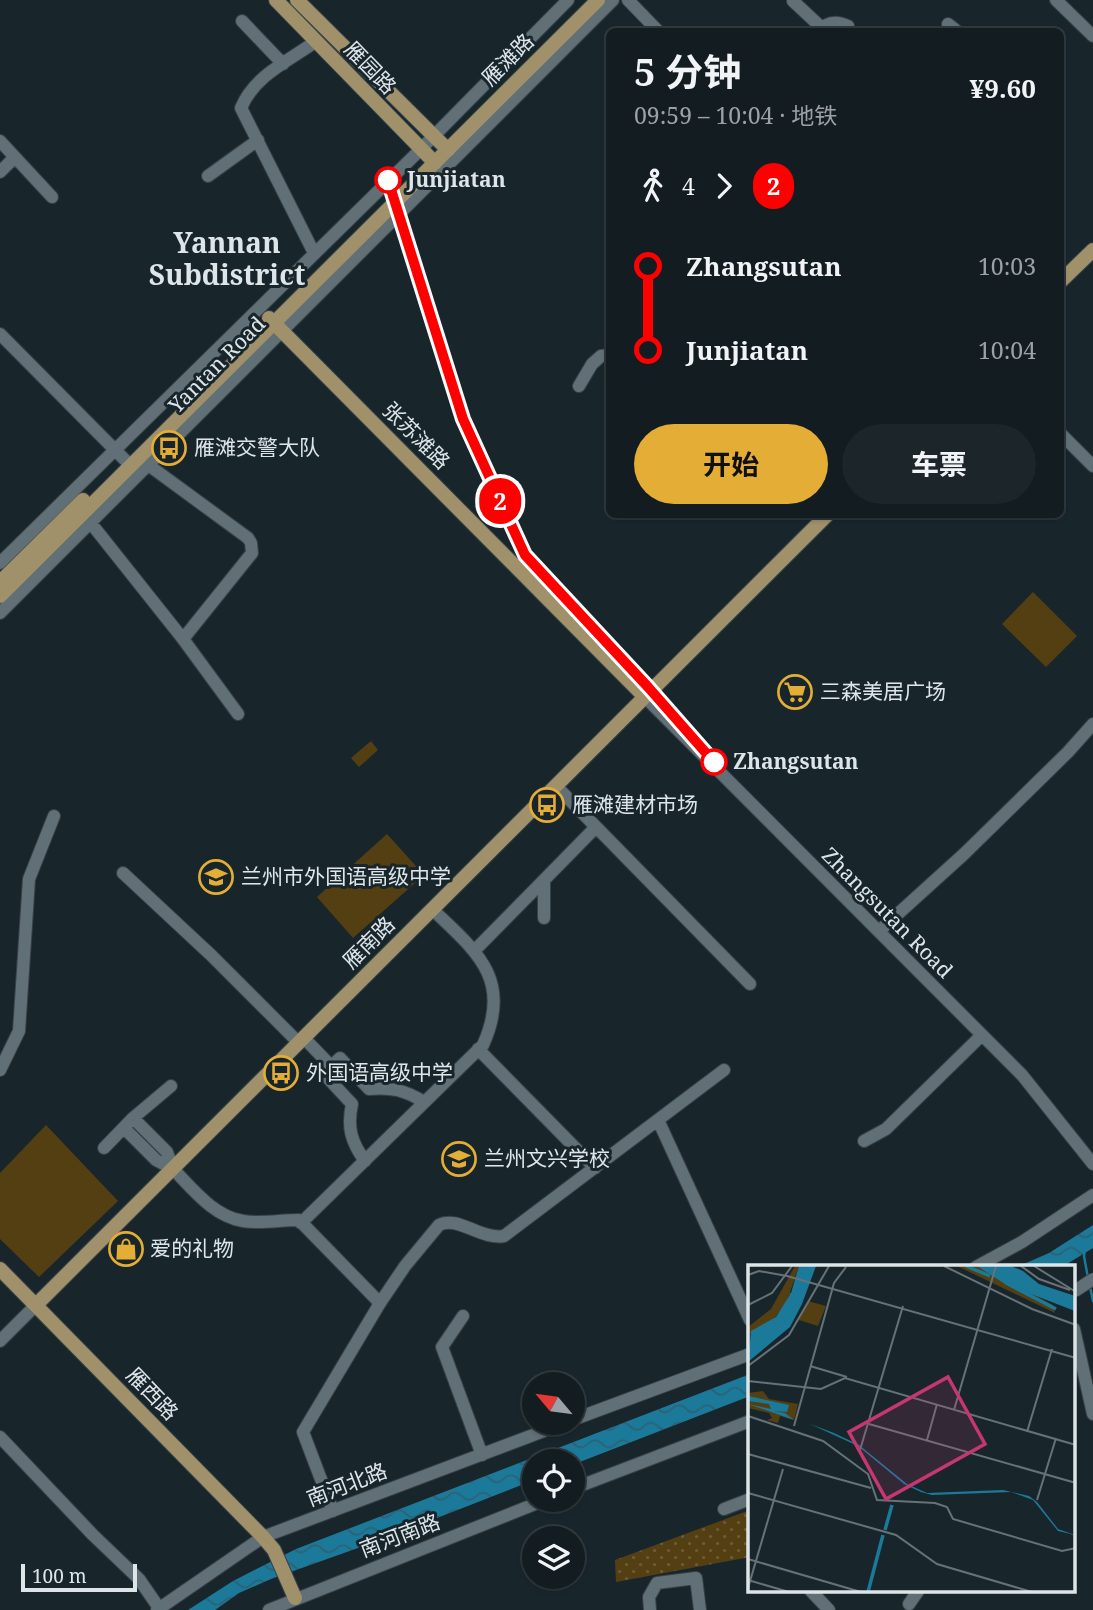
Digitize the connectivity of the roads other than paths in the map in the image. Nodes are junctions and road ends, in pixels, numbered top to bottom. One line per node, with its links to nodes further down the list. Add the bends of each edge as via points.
1 (276, 0): 16 (main road, 雁园路)
2 (297, 0): 20 (main road, 雁园路)
3 (568, 0): 20 (street, Yantan Road)
4 (585, 0): 20 (main road, Yantan Road)
5 (598, 0): 20 (main road, 雁滩路)
6 (613, 0): 22 (street, Yantan Road)
7 (628, 0): 12 (street)
8 (1056, 0): 15 (street)
9 (793, 1): 13 (street)
10 (242, 21): 17 (street)
11 (848, 26): 14 (street, via 835,22)
12 (655, 28)
13 (818, 28)
14 (824, 28)
15 (1093, 36)
16 (315, 42): 17 (street); 22 (main road, 雁园路)
17 (283, 64): 18 (street, via 272,68 241,108)
18 (258, 140): 24 (street); 27 (street)
19 (0, 141): 21 (street)
20 (442, 142): 22 (main road, Yantan Road); 22 (street, Yantan Road)
21 (15, 157): 23 (street); 25 (street)
22 (431, 161): 27 (street, Yantan Road); 29 (main road, Yantan Road)
23 (0, 172)
24 (208, 176)
25 (52, 197)
26 (1093, 250): 28 (main road)
27 (314, 253): 29 (street, Yantan Road)
28 (1064, 278)
29 (271, 320): 34 (main road, Yantan Road); 35 (street, Yantan Road); 44 (main road, 张苏滩路)
30 (0, 334): 34 (street)
31 (606, 355): 32 (street, via 592,365)
32 (579, 386)
33 (1064, 437): 36 (street)
34 (124, 458): 39 (main road, Yantan Road); 41 (main road, Yantan Road)
35 (147, 464): 38 (street, Yantan Road); 43 (street, via 248,538 253,547 231,582)
36 (1093, 466)
37 (824, 518): 44 (main road, 雁南路)
38 (90, 522): 42 (street, Yantan Road); 43 (street)
39 (4, 565): 40 (main road, Yantan Road)
40 (0, 582)
41 (0, 596)
42 (0, 613)
43 (183, 639): 45 (street)
44 (645, 697): 47 (main road, 雁南路); 54 (street, Zhangsutan Road)
45 (238, 714)
46 (1093, 724): 54 (street)
47 (556, 786): 49 (street); 52 (main road, 雁南路)
48 (54, 816): 61 (street, via 29,879 19,1031)
49 (596, 827): 51 (street); 56 (street)
50 (123, 873): 58 (street)
51 (544, 880): 53 (street); 55 (street)
52 (432, 909): 55 (street); 58 (main road, 雁南路)
53 (544, 918)
54 (879, 932): 57 (street, Zhangsutan Road)
55 (475, 950): 59 (street, via 490,975 493,998 492,1025)
56 (750, 984)
57 (982, 1035): 67 (street, via 886,1129); 70 (street, Zhangsutan Road, via 1022,1075)
58 (301, 1040): 60 (street); 71 (main road, 雁南路)
59 (478, 1049): 64 (street); 72 (street)
60 (331, 1066): 64 (street, via 340,1058 369,1089 398,1089); 69 (street, via 324,1074 352,1104 350,1134)
61 (0, 1070)
62 (724, 1070): 65 (street)
63 (171, 1086): 66 (street)
64 (424, 1102): 69 (street)
65 (658, 1121): 72 (street); 82 (street)
66 (129, 1123): 68 (street); 71 (street, via 156,1160)
67 (864, 1141)
68 (104, 1149)
69 (365, 1161): 74 (street)
70 (1093, 1164)
71 (173, 1168): 74 (street, via 213,1208 229,1217); 80 (main road, 雁南路)
72 (595, 1168): 79 (street, via 504,1237 486,1236 445,1221)
73 (1093, 1195): 75 (street)
74 (301, 1223): 79 (street)
75 (980, 1265)
76 (0, 1269): 80 (main road, 雁西路)
77 (1093, 1279): 78 (street, bridge)
78 (1076, 1290)
79 (380, 1303): 96 (street, via 303,1432)
80 (36, 1305): 84 (street, 雁南路); 97 (main road, 雁西路)
81 (463, 1316): 91 (street, via 442,1347)
82 (748, 1316)
83 (1076, 1338): 87 (street)
84 (0, 1341)
85 (748, 1355): 86 (street)
86 (585, 1415)
87 (1093, 1415)
88 (748, 1422): 92 (street)
89 (534, 1435): 91 (street, 南河北路)
90 (0, 1437): 102 (street, via 140,1580)
91 (482, 1455): 96 (street, 南河北路)
92 (585, 1484)
93 (748, 1500): 95 (street)
94 (522, 1509): 100 (street, 南河南路)
95 (724, 1509)
96 (333, 1511): 97 (street, 南河北路)
97 (263, 1537): 100 (main road, 雁西路, via 274,1550); 102 (street, 南河北路)
98 (812, 1592): 106 (street)
99 (917, 1592): 101 (street)
100 (295, 1598): 103 (street, 南河南路)
101 (909, 1604)
102 (158, 1609)
103 (269, 1610)
104 (650, 1610): 105 (street, via 649,1597 657,1583 696,1578)
105 (700, 1610)
106 (829, 1610)

